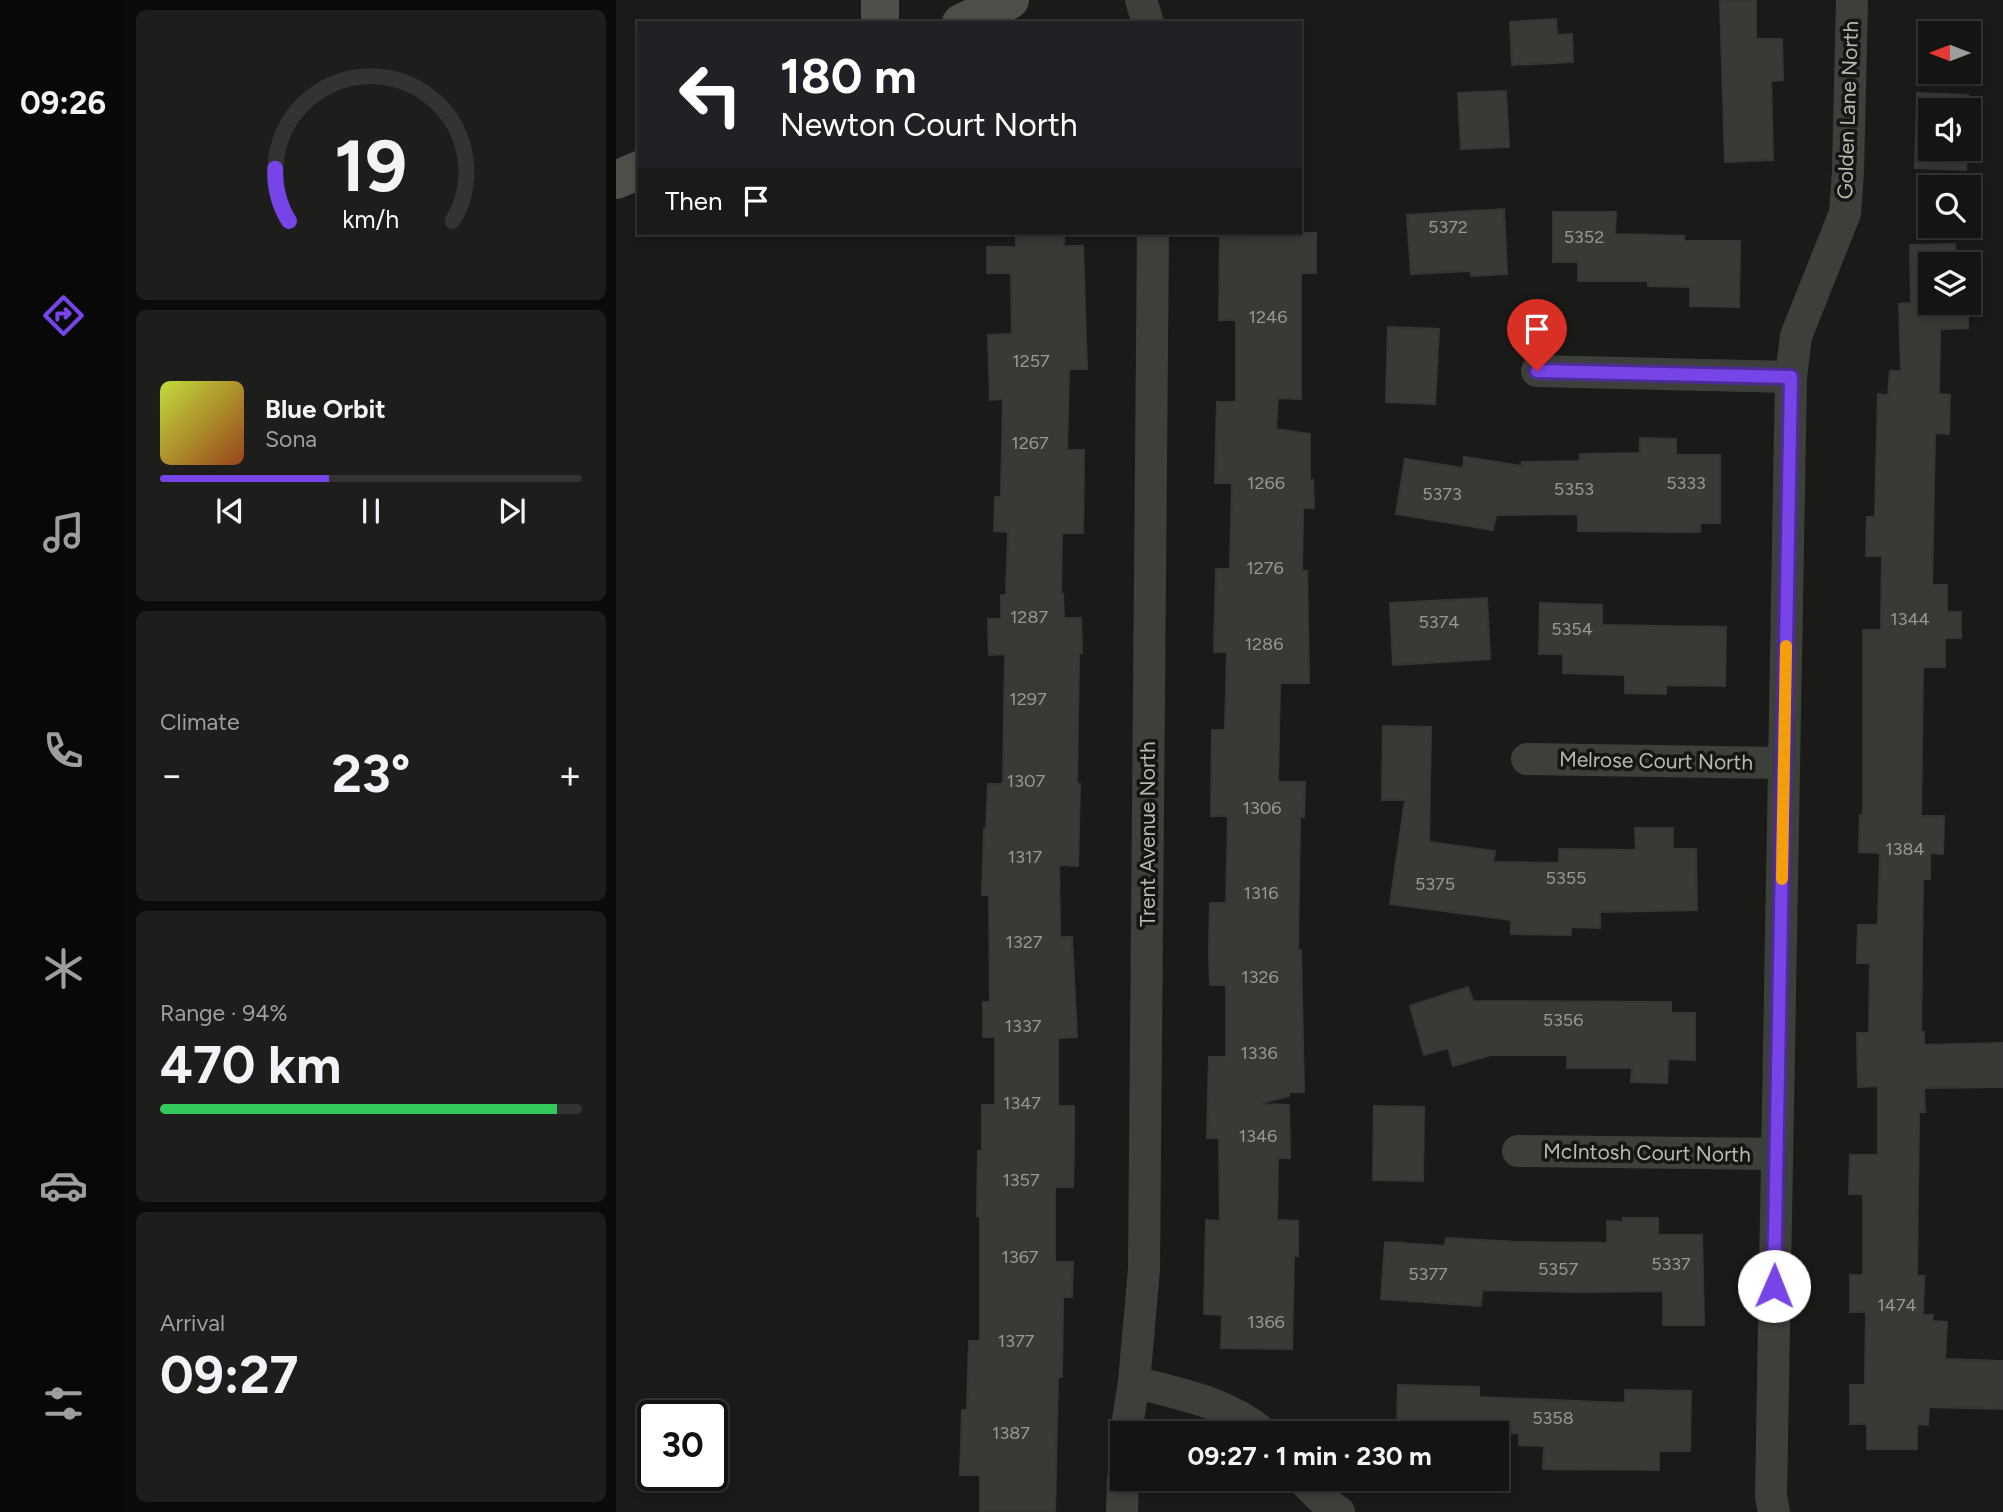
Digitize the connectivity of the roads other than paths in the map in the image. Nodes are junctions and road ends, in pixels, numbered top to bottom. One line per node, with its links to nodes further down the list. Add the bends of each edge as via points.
1 (880, 0): 5 (street)
2 (1010, 0): 6 (street)
3 (1141, 0): 7 (street)
4 (1852, 0): 12 (street, Golden Lane North, via 1845,213 1796,336)
5 (880, 21)
6 (965, 21)
7 (1147, 21)
8 (637, 171): 9 (street)
9 (616, 180)
10 (1153, 235): 17 (street, Trent Avenue North, via 1144,1269)
11 (1537, 371): 12 (street)
12 (1791, 377): 14 (street, Golden Lane North)
13 (1527, 759): 14 (street, Melrose Court North)
14 (1784, 763): 16 (street, Golden Lane North)
15 (1517, 1151): 16 (street, McIntosh Court North)
16 (1776, 1154): 24 (street, Golden Lane North)
17 (1134, 1382): 18 (street, Trent Avenue North); 19 (street, via 1223,1407)
18 (1128, 1421)
19 (1247, 1421)
20 (1123, 1491): 22 (street)
21 (1314, 1491): 23 (street)
22 (1122, 1512)
23 (1339, 1512)
24 (1774, 1512)

